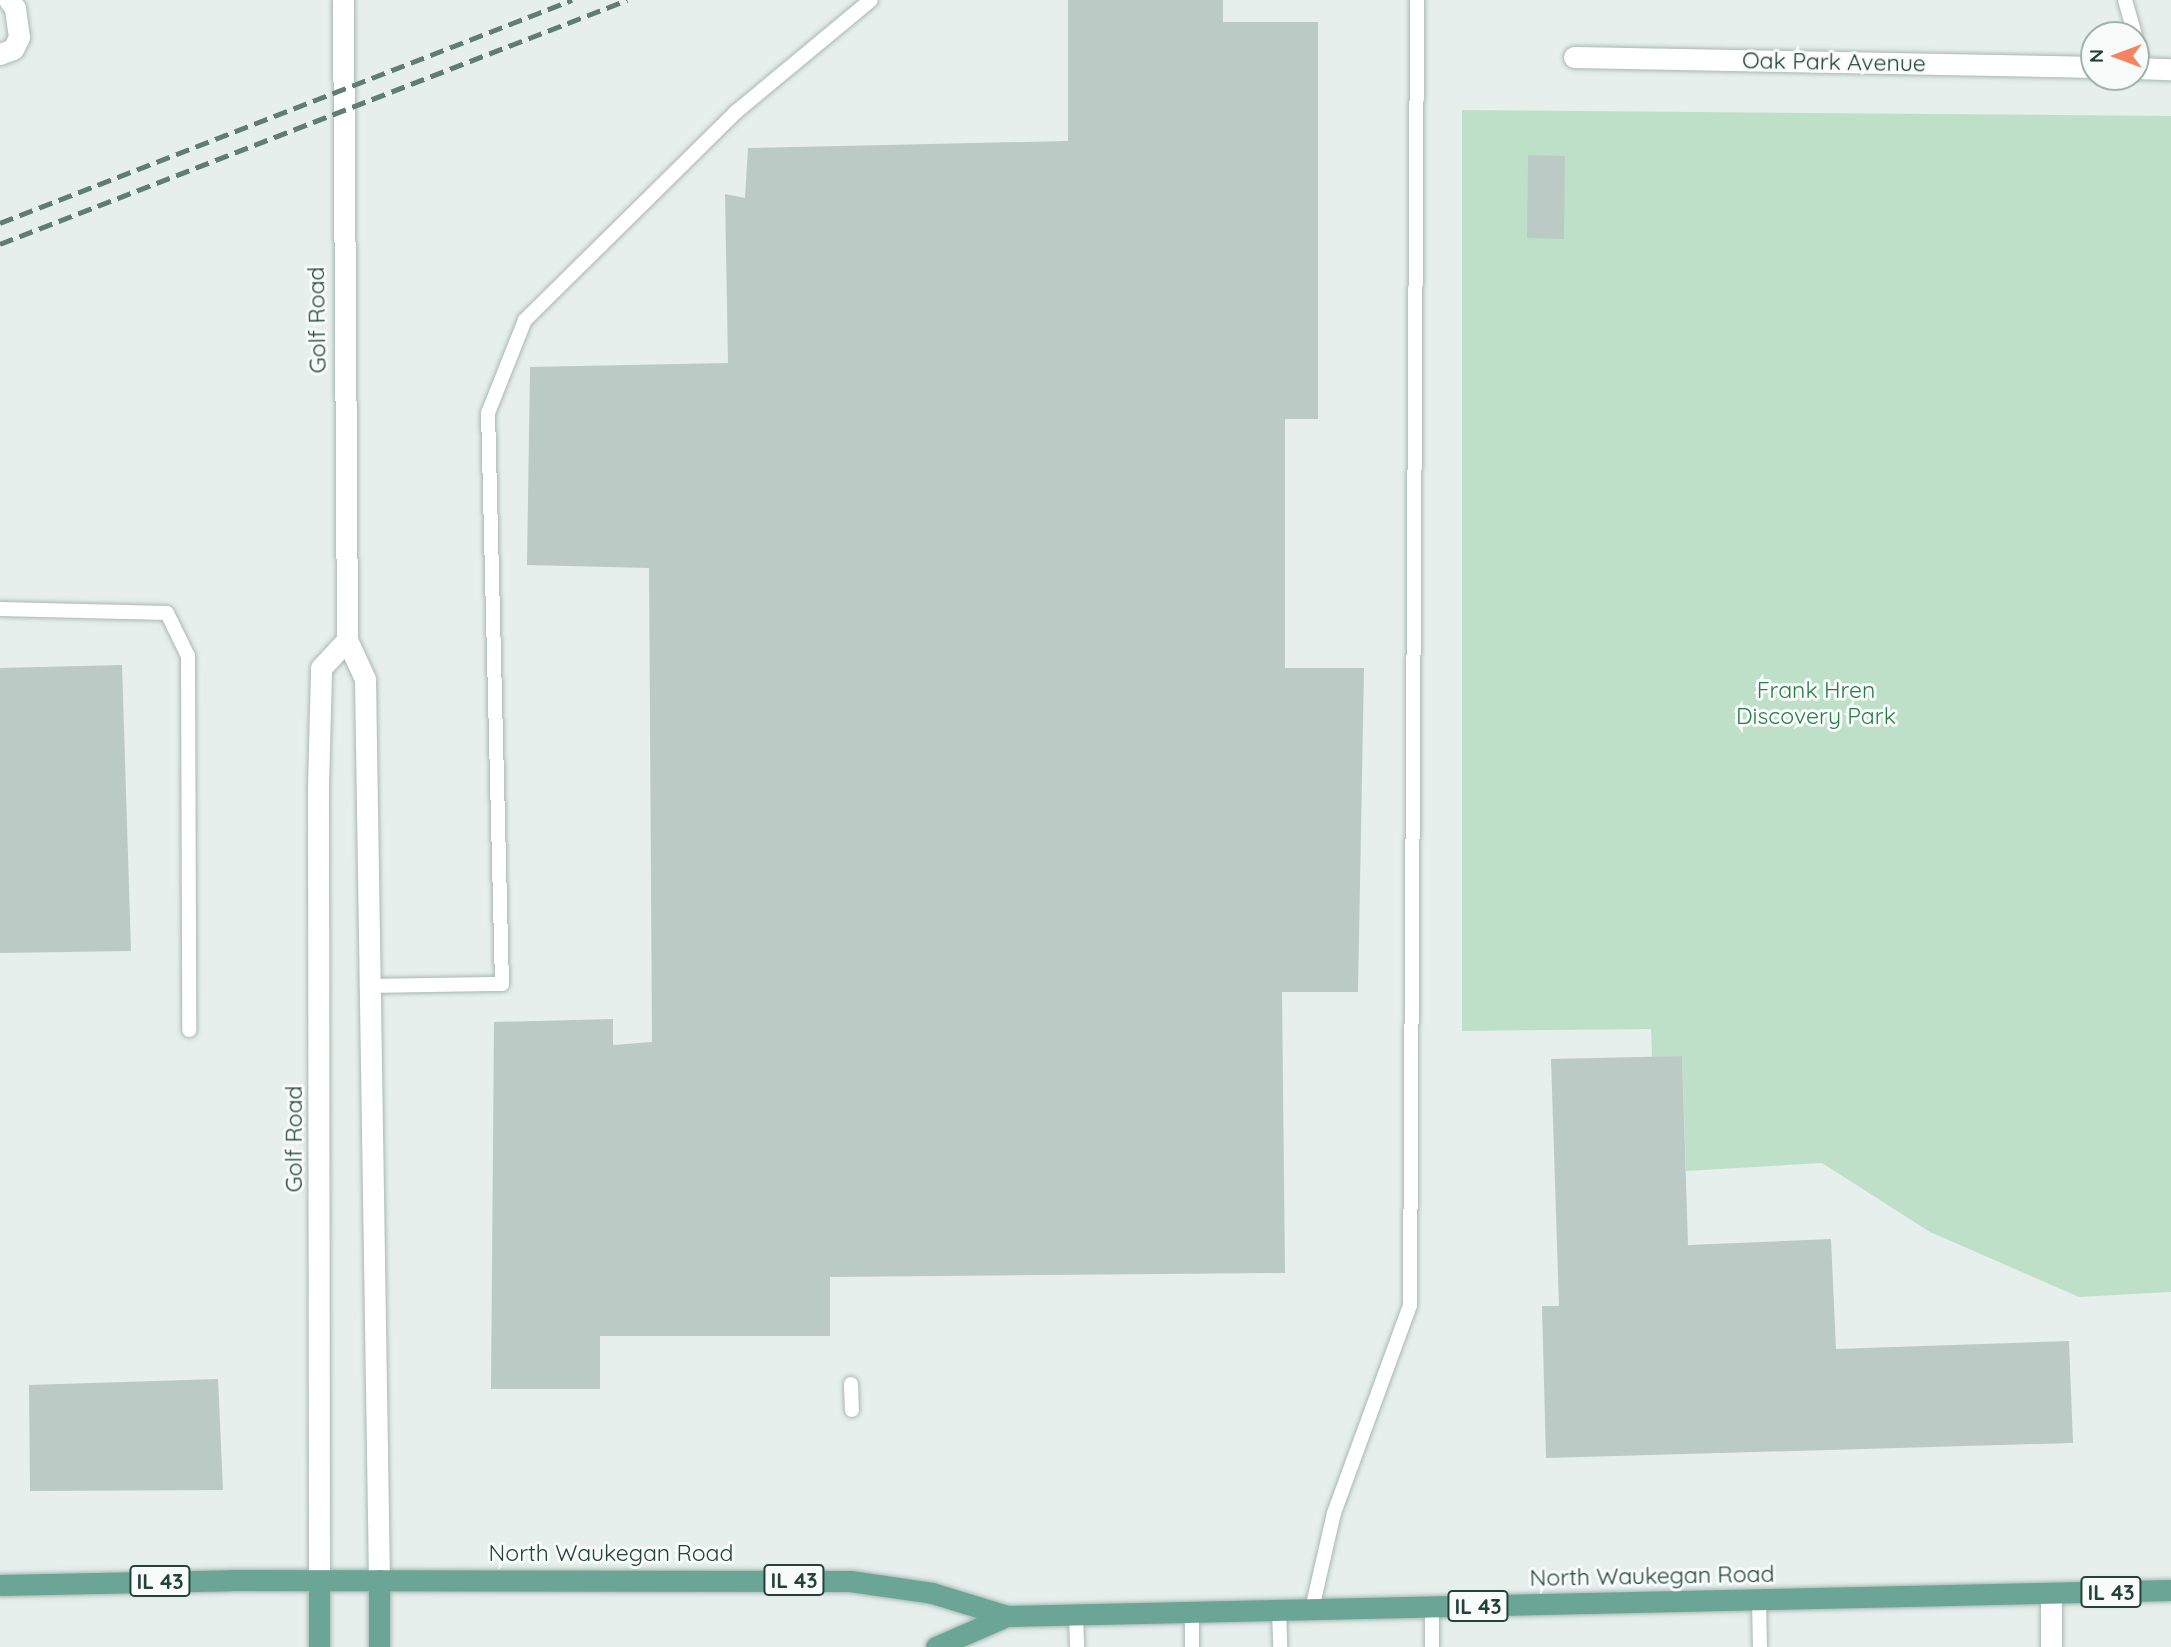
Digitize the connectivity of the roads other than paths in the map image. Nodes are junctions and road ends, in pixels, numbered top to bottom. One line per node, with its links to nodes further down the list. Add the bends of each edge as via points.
1 (9, 0): 7 (main road, via 15,8 19,37 13,49)
2 (342, 0): 13 (main road, Golf Road)
3 (871, 0): 14 (lane, via 736,112 525,320 488,413 502,984)
4 (1417, 0): 25 (lane, via 1410,1305 1334,1513)
5 (2125, 0): 6 (lane)
6 (2131, 21)
7 (0, 54)
8 (1574, 57): 9 (main road, Oak Park Avenue)
9 (2080, 67)
10 (2150, 68): 11 (main road)
11 (2171, 69)
12 (0, 609): 15 (lane, via 167,612 188,656)
13 (347, 640): 14 (main road, Golf Road, via 365,679); 19 (main road, Golf Road, via 321,668 318,760)
14 (373, 986): 18 (main road, Golf Road)
15 (189, 1030)
16 (851, 1384): 17 (lane)
17 (852, 1410)
18 (379, 1580): 19 (main road, IL 43); 29 (main road, North Waukegan Road / IL 43, via 850,1581 932,1593); 31 (main road, Golf Road)
19 (319, 1581): 20 (main road, IL 43); 30 (main road, Golf Road)
20 (0, 1585)
21 (2171, 1590): 22 (main road, North Waukegan Road / IL 43)
22 (2051, 1594): 23 (main road, North Waukegan Road / IL 43); 38 (main road)
23 (1759, 1600): 24 (main road, North Waukegan Road / IL 43); 37 (lane)
24 (1432, 1607): 25 (main road, North Waukegan Road / IL 43); 36 (lane)
25 (1312, 1609): 26 (main road, North Waukegan Road / IL 43)
26 (1279, 1610): 27 (main road, North Waukegan Road / IL 43); 35 (lane)
27 (1192, 1612): 28 (main road, North Waukegan Road / IL 43); 34 (lane)
28 (1076, 1615): 29 (main road, North Waukegan Road / IL 43); 33 (lane)
29 (1007, 1616): 32 (main road, North Waukegan Road / IL 43)
30 (319, 1647)
31 (379, 1647)
32 (936, 1647)
33 (1077, 1647)
34 (1192, 1647)
35 (1280, 1647)
36 (1432, 1647)
37 (1760, 1647)
38 (2051, 1647)

